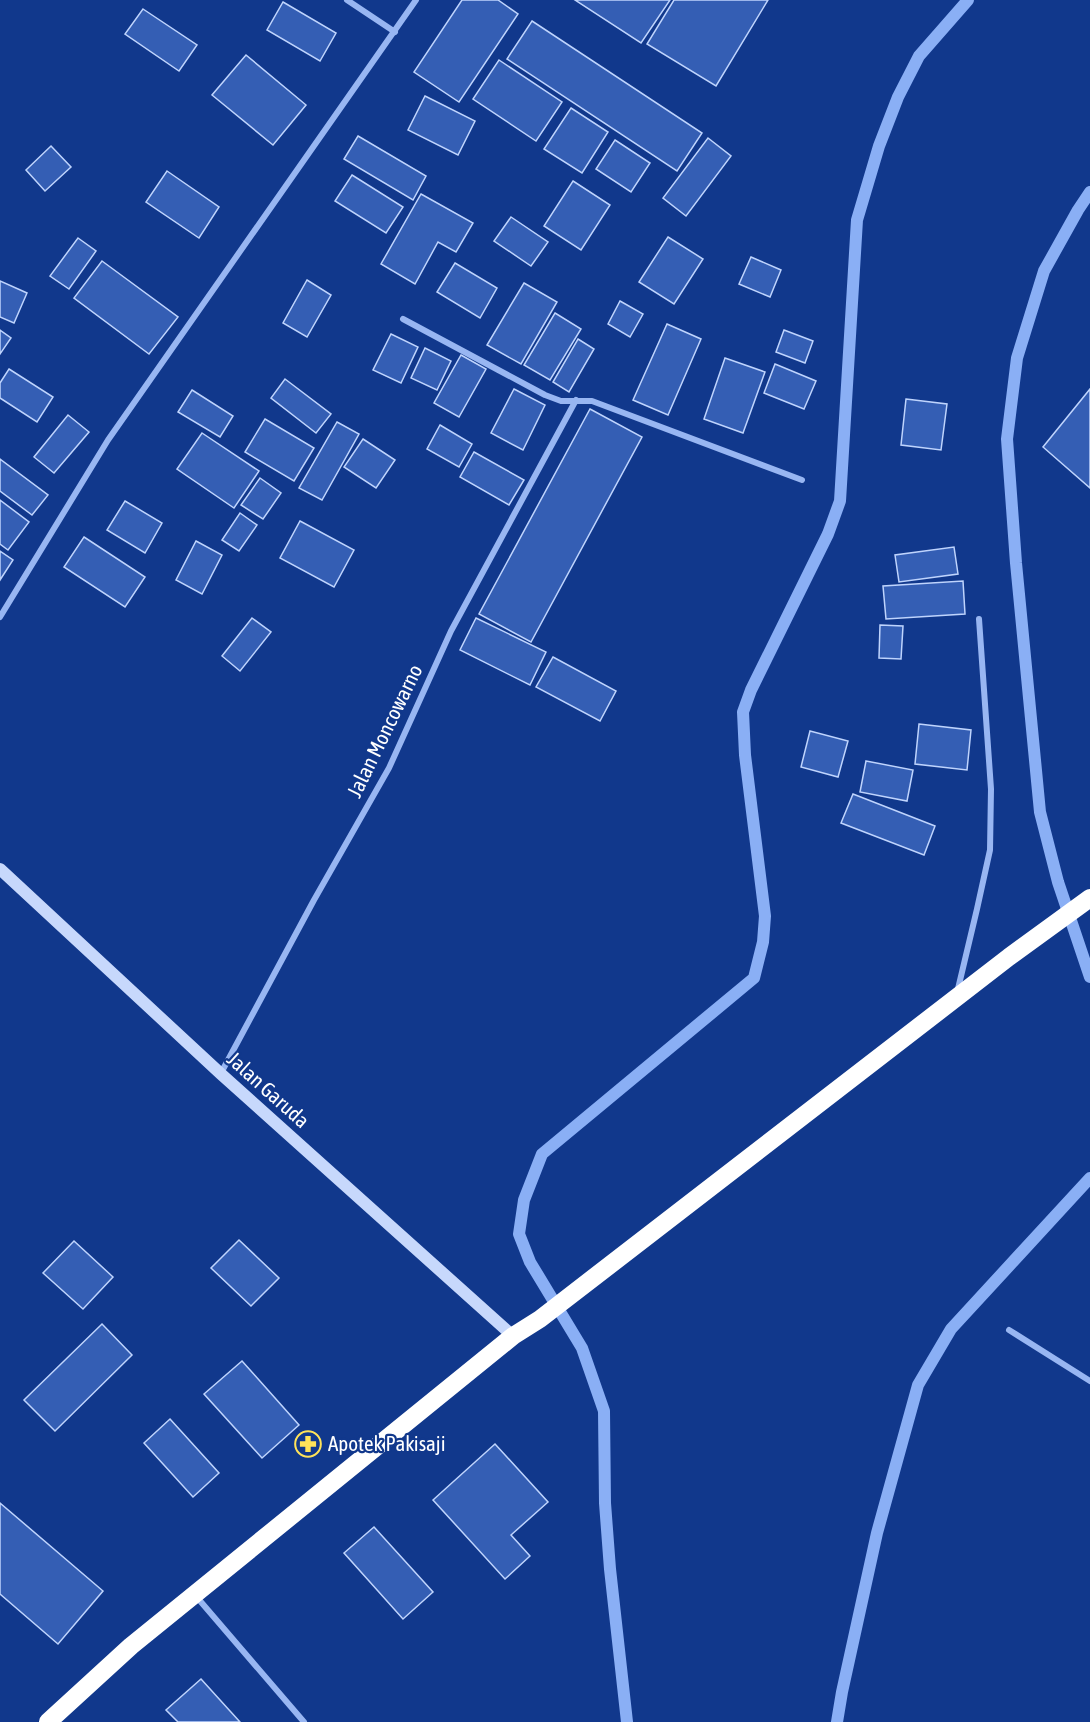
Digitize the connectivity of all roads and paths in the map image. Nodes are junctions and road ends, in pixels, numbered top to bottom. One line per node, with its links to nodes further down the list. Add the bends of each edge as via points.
1 (347, 0): 3 (street)
2 (416, 0): 3 (street)
3 (395, 32): 7 (street, via 108,440)
4 (403, 319): 5 (street, via 545,395 561,401)
5 (576, 400): 6 (street, via 592,401); 12 (street, Jalan Moncowarno, via 452,631 389,768)
6 (802, 480)
7 (0, 617)
8 (979, 619): 11 (street, via 991,789 990,850)
9 (0, 869): 12 (street, Jalan Garuda)
10 (1088, 900): 11 (highway)
11 (955, 999): 14 (highway)
12 (221, 1074): 14 (street, Jalan Garuda)
13 (1009, 1330): 15 (street)
14 (513, 1336): 16 (highway)
15 (1090, 1381)
16 (195, 1595): 17 (highway, via 131,1646); 18 (street)
17 (48, 1722)
18 (304, 1722)

